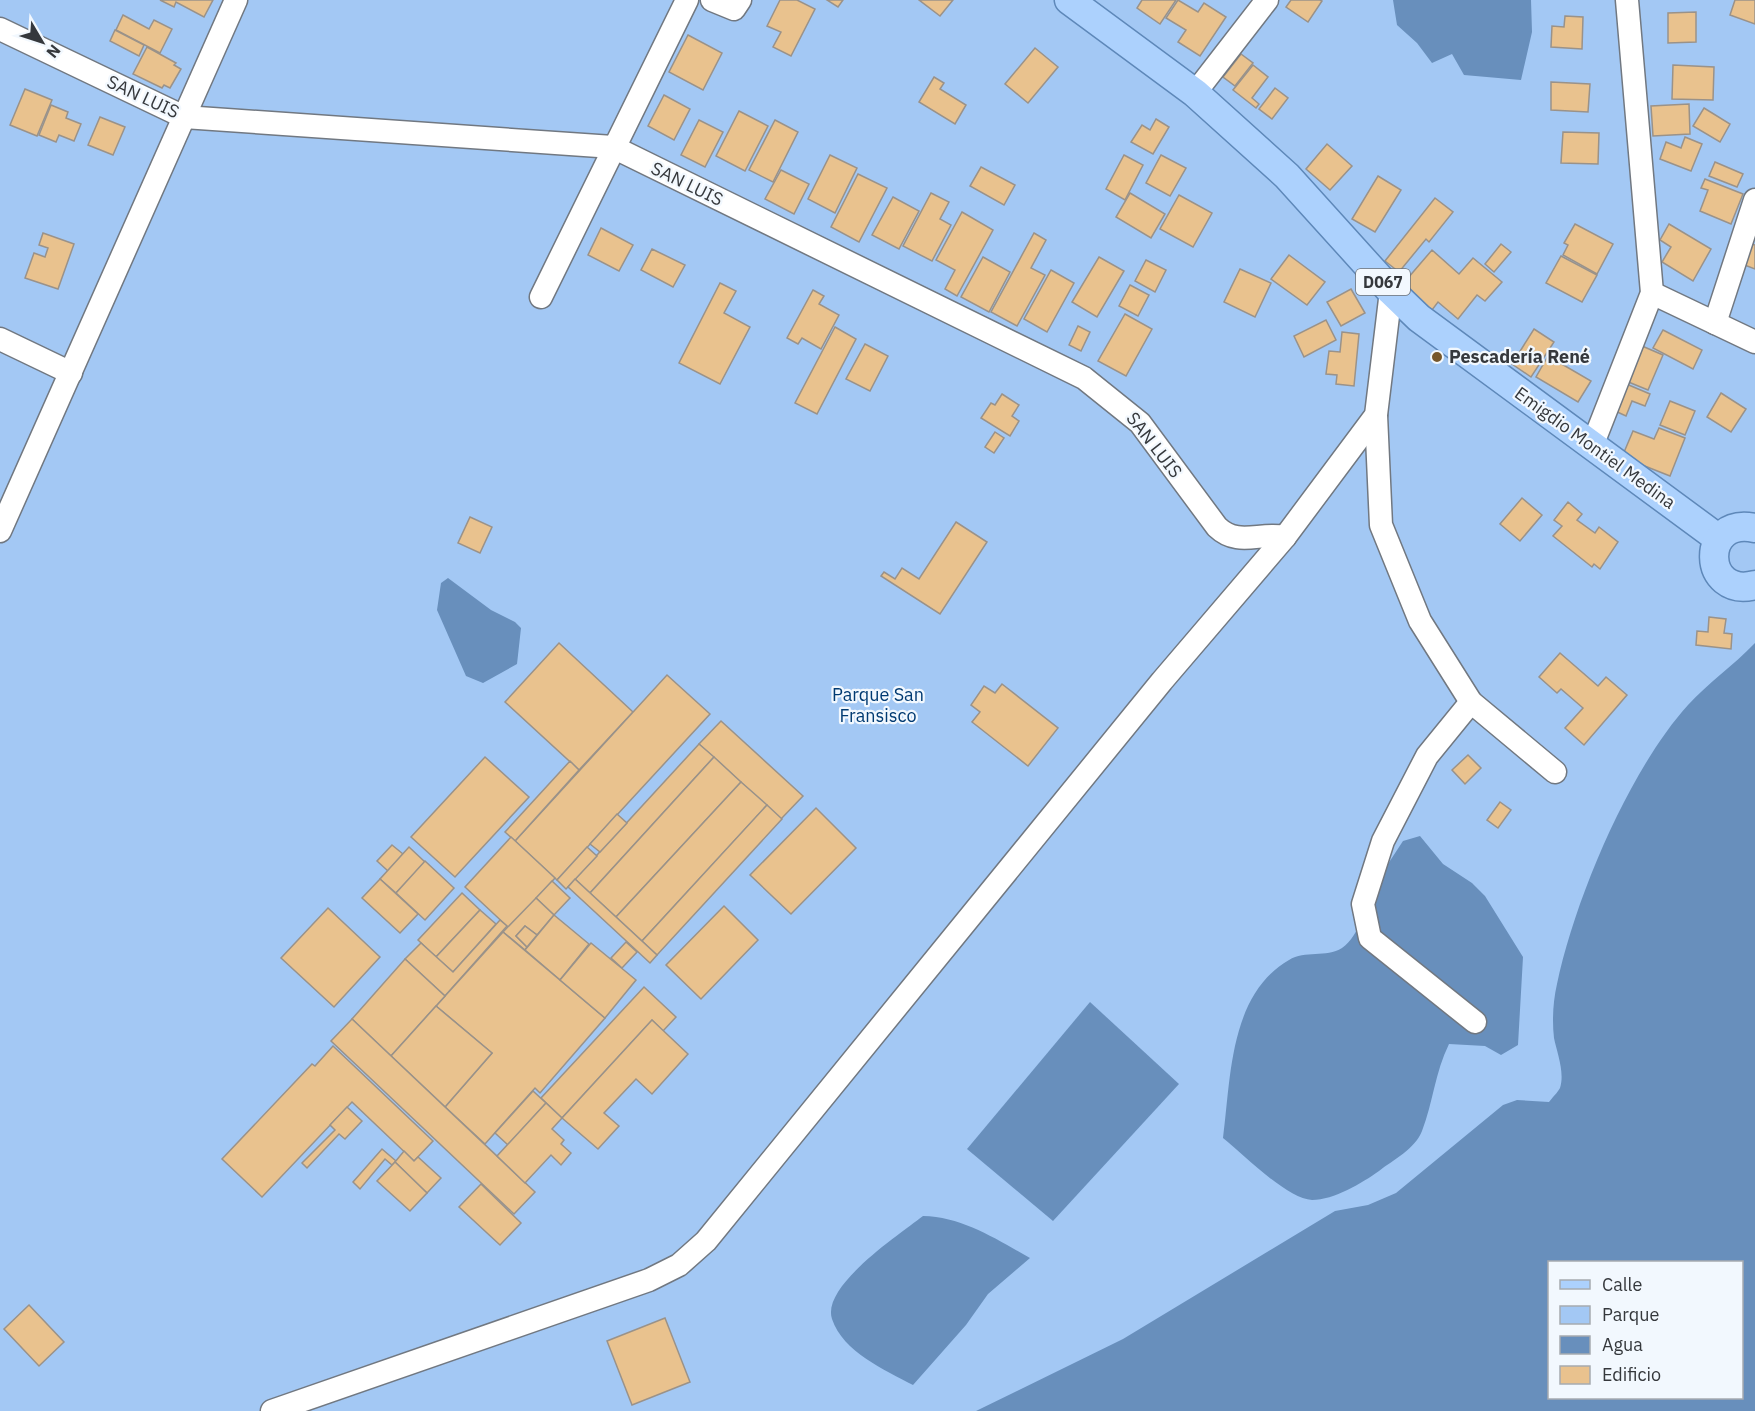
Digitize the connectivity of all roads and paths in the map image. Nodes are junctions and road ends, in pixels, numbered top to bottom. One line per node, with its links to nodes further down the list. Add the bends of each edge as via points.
1 (236, 0): 10 (street)
2 (712, 0): 3 (street, via 734,9)
3 (740, 0)
4 (1069, 0): 9 (main road, Emigdio Montiel Medina / D067)
5 (1267, 0): 9 (street)
6 (1627, 0): 14 (street)
7 (685, 3): 11 (street)
8 (0, 29): 10 (street, SAN LUIS)
9 (1195, 93): 13 (main road, Emigdio Montiel Medina / D067, via 1287,176)
10 (184, 117): 11 (street, SAN LUIS); 19 (street)
11 (613, 147): 15 (street); 24 (street, SAN LUIS, via 1084,378 1140,423 1227,537)
12 (1755, 200): 16 (street)
13 (1391, 291): 20 (street); 21 (main road, Emigdio Montiel Medina / D067, via 1419,318)
14 (1652, 292): 16 (street); 21 (street)
15 (541, 297)
16 (1715, 323): 18 (street)
17 (0, 339): 19 (street)
18 (1755, 342)
19 (70, 373): 23 (street)
20 (1376, 415): 24 (street); 27 (street, via 1381,525 1420,621)
21 (1592, 446): 25 (main road, Emigdio Montiel Medina / D067)
22 (1755, 528): 25 (main road, via 1736,527)
23 (0, 531)
24 (1286, 537): 30 (street, via 1162,681 706,1241 679,1265 649,1280)
25 (1719, 539): 26 (main road, via 1713,558 1720,577 1737,587)
26 (1755, 585)
27 (1470, 702): 28 (street); 29 (street, via 1426,756 1383,842 1363,904 1370,938)
28 (1555, 772)
29 (1475, 1022)
30 (272, 1411)

